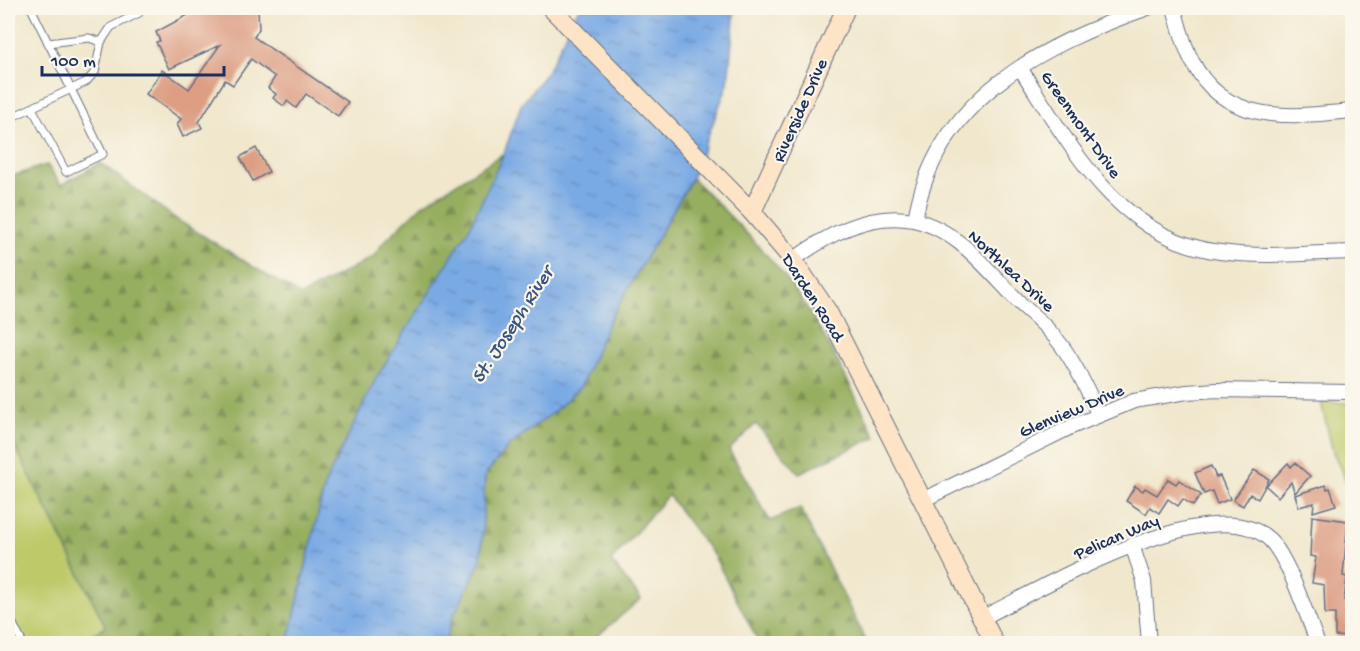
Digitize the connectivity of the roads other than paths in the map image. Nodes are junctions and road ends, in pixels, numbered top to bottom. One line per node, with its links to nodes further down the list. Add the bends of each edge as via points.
1 (31, 8): 8 (lane)
2 (551, 8): 14 (street, Darden Road)
3 (846, 8): 14 (street, Riverside Drive)
4 (1148, 8): 9 (street, via 1095,29)
5 (1174, 8): 12 (street, via 1192,62 1226,99 1252,111 1278,116)
6 (139, 13): 7 (lane, via 111,27)
7 (101, 42): 8 (lane, via 89,38); 10 (lane, via 95,72)
8 (48, 43): 10 (lane)
9 (1020, 68): 15 (street, via 982,95 947,134 923,180); 16 (street, Greenmont Drive, via 1090,174 1127,212 1155,230 1219,252)
10 (71, 89): 11 (lane); 11 (lane, via 103,154 66,172)
11 (32, 108): 13 (lane)
12 (1353, 111)
13 (8, 119)
14 (752, 212): 17 (street, Darden Road)
15 (915, 220): 17 (street, Northlea Drive, via 885,219 857,226); 19 (street, Northlea Drive, via 963,245 1043,323 1076,367)
16 (1353, 252)
17 (793, 260): 20 (street, Darden Road, via 828,312)
18 (1353, 392): 19 (street, Glenview Drive, via 1186,392 1134,401)
19 (1098, 414): 20 (street, Glenview Drive)
20 (923, 500): 23 (street, Darden Road)
21 (1132, 545): 23 (street, Pelican Way); 26 (street, via 1144,581); 27 (street, Pelican Way, via 1170,532 1218,525 1252,530 1270,540 1285,564)
22 (8, 614): 24 (lane)
23 (982, 618): 25 (street, Darden Road)
24 (23, 644)
25 (995, 644)
26 (1149, 644)
27 (1318, 644)

